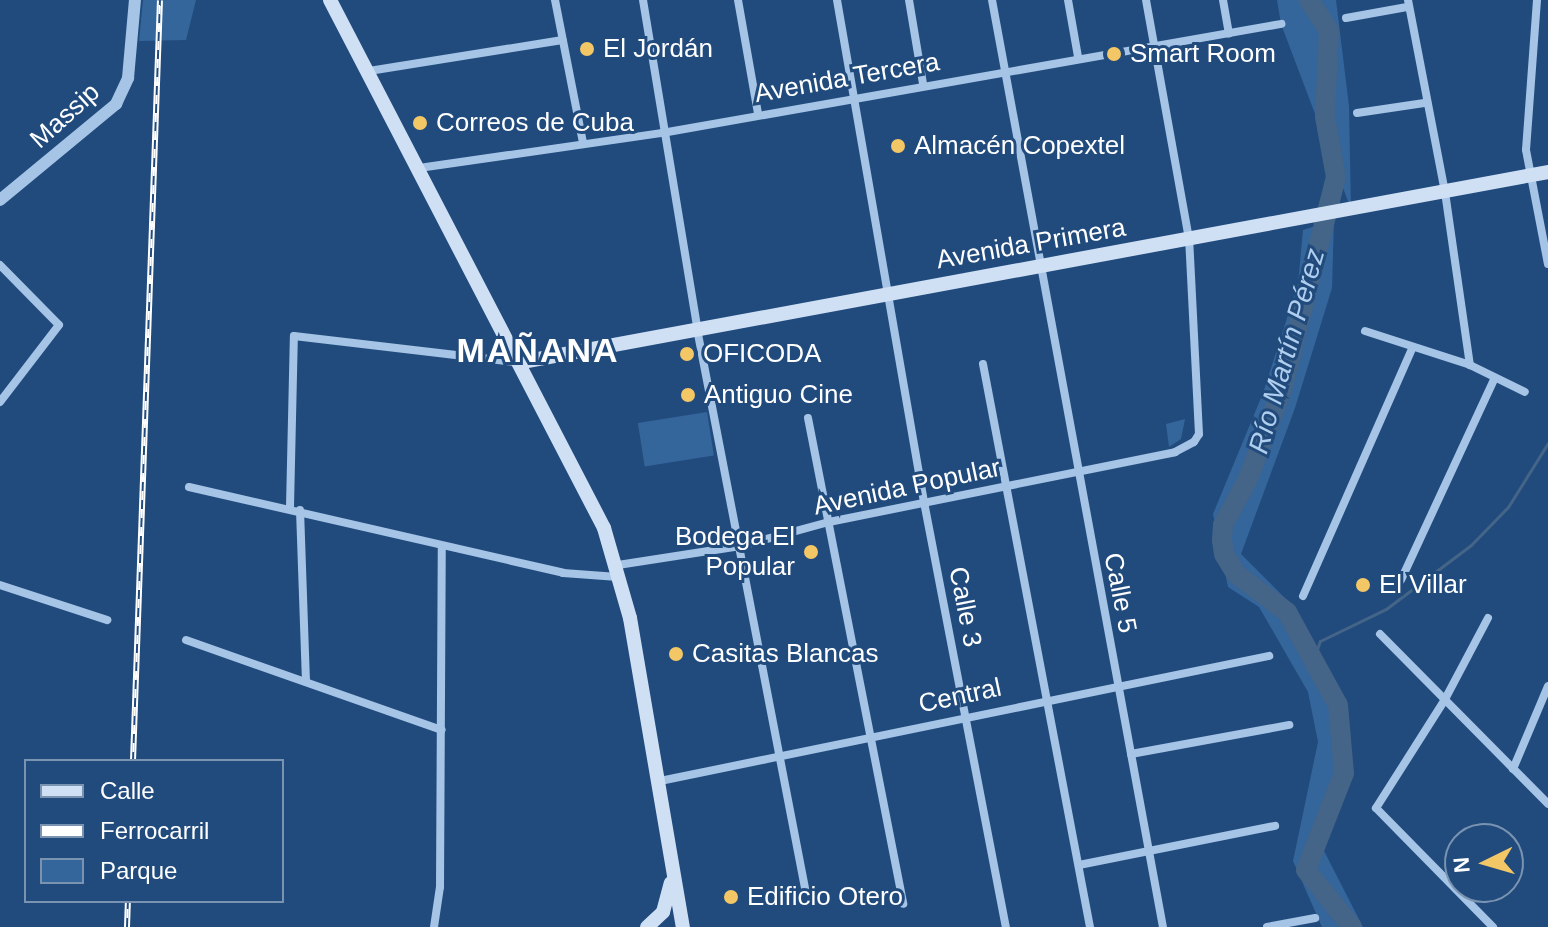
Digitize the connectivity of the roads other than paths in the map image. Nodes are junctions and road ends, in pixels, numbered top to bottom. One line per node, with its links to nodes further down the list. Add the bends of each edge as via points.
1 (135, 0): 33 (street, Massip, via 128,78 116,104)
2 (330, 0): 21 (main road)
3 (555, 0): 17 (street)
4 (643, 0): 27 (street)
5 (738, 0): 26 (street)
6 (837, 0): 23 (street, Calle 3)
7 (909, 0): 22 (street)
8 (992, 0): 20 (street, Calle 5)
9 (1068, 0): 19 (street)
10 (1146, 0): 18 (street)
11 (1223, 0): 16 (street)
12 (1537, 0): 31 (street, via 1525,121)
13 (1408, 4): 14 (street); 24 (street)
14 (1346, 18)
15 (1281, 24): 16 (street, Avenida Tercera)
16 (1229, 33): 18 (street, Avenida Tercera)
17 (563, 40): 21 (street); 28 (street)
18 (1153, 45): 19 (street, Avenida Tercera); 34 (street)
19 (1078, 57): 20 (street, Avenida Tercera)
20 (1002, 69): 22 (street, Avenida Tercera); 37 (street, Calle 5)
21 (369, 71): 29 (main road)
22 (923, 84): 23 (street, Avenida Tercera)
23 (854, 97): 26 (street, Avenida Tercera); 38 (street, Calle 3)
24 (1424, 103): 25 (street); 32 (street)
25 (1357, 113)
26 (758, 114): 27 (street, Avenida Tercera)
27 (662, 133): 28 (street, Avenida Tercera); 40 (street)
28 (583, 143): 29 (street, Avenida Tercera)
29 (419, 168): 42 (main road)
30 (1548, 172): 31 (main road, Avenida Primera)
31 (1532, 175): 32 (main road, Avenida Primera); 35 (street)
32 (1445, 192): 34 (main road, Avenida Primera); 44 (street)
33 (0, 200)
34 (1189, 239): 37 (main road, Avenida Primera); 49 (street, Avenida Popular, via 1199,434 1175,452)
35 (1548, 264)
36 (0, 265): 47 (street, via 59,325)
37 (1038, 267): 38 (main road, Avenida Primera); 49 (street, Calle 5)
38 (887, 294): 40 (main road, Avenida Primera); 52 (street, Calle 3)
39 (1365, 331): 41 (street)
40 (698, 334): 42 (main road, Avenida Primera); 57 (street)
41 (1413, 347): 44 (street); 61 (street)
42 (522, 362): 53 (street, via 294,336); 58 (main road)
43 (983, 364): 50 (street)
44 (1470, 365): 45 (street)
45 (1494, 380): 46 (street); 59 (street)
46 (1525, 392)
47 (0, 402)
48 (808, 418): 55 (street)
49 (1076, 472): 50 (street, Avenida Popular); 68 (street, Calle 5)
50 (1005, 486): 52 (street, Avenida Popular); 70 (street)
51 (189, 487): 53 (street, Avenida Popular)
52 (924, 502): 55 (street, Avenida Popular); 72 (street, Calle 3)
53 (290, 507): 54 (street, Avenida Popular)
54 (300, 510): 56 (street, Avenida Popular); 67 (street)
55 (829, 522): 57 (street, Avenida Popular); 75 (street)
56 (442, 546): 58 (street, Avenida Popular, via 563,573); 74 (street)
57 (741, 546): 58 (street, Avenida Popular); 77 (street)
58 (619, 571): 79 (main road)
59 (1401, 580)
60 (0, 585): 63 (street)
61 (1303, 596)
62 (1488, 618): 71 (street)
63 (107, 620)
64 (1380, 634): 71 (street)
65 (186, 640): 67 (street)
66 (1269, 656): 68 (street, Central)
67 (306, 680): 74 (street)
68 (1118, 684): 70 (street, Central); 76 (street, Calle 5)
69 (1548, 686): 78 (street)
70 (1047, 698): 72 (street, Central); 84 (street)
71 (1444, 701): 78 (street); 96 (street, via 1376,808)
72 (967, 715): 75 (street, Central); 92 (street, Calle 3)
73 (1289, 725): 76 (street)
74 (442, 730): 89 (street, via 440,887)
75 (871, 735): 77 (street, Central); 86 (street)
76 (1131, 754): 82 (street, Calle 5)
77 (782, 758): 79 (street, Central); 85 (street)
78 (1513, 769): 80 (street)
79 (660, 781): 83 (main road)
80 (1548, 804)
81 (1275, 826): 82 (street)
82 (1149, 849): 84 (street); 94 (street, Calle 5)
83 (674, 863): 90 (main road, via 666,905); 91 (main road)
84 (1079, 865): 93 (street)
85 (805, 888)
86 (903, 904)
87 (1315, 918): 88 (street)
88 (1303, 924): 95 (street)
89 (434, 927)
90 (647, 927)
91 (683, 927)
92 (1006, 927)
93 (1090, 927)
94 (1163, 927)
95 (1267, 927)
96 (1493, 927)

